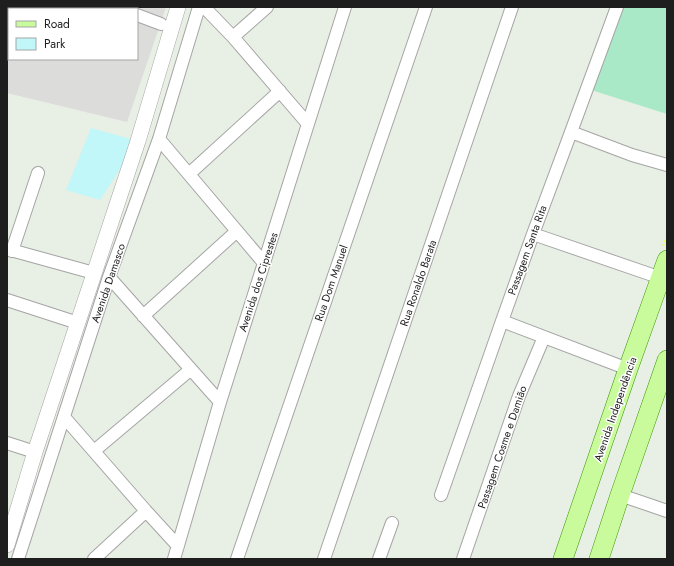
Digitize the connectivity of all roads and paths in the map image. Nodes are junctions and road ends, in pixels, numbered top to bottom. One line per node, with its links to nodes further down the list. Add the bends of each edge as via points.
1 (178, 7): 24 (street, Avenida Damasco)
2 (199, 7): 15 (street, Avenida Damasco)
3 (204, 7): 11 (street)
4 (267, 7): 11 (street)
5 (346, 7): 13 (street, Avenida dos Ciprestes)
6 (426, 7): 49 (street, Rua Dom Manuel)
7 (512, 7): 50 (street, Rua Ronaldo Barata)
8 (617, 7): 14 (street, Passagem Santa Rita)
9 (138, 15): 10 (street)
10 (161, 24)
11 (233, 37): 12 (street)
12 (280, 91): 13 (street); 18 (street)
13 (308, 124): 22 (street, Avenida dos Ciprestes)
14 (571, 132): 16 (street); 20 (street, Passagem Santa Rita)
15 (159, 139): 18 (street); 24 (street, Avenida Damasco)
16 (667, 165)
17 (38, 173): 21 (street)
18 (189, 174): 19 (street)
19 (237, 232): 22 (street); 26 (street)
20 (533, 234): 23 (street); 27 (street, Passagem Santa Rita)
21 (10, 250): 24 (street)
22 (264, 263): 34 (street, Avenida dos Ciprestes)
23 (664, 269): 31 (main road, Avenida Independência)
24 (102, 275): 26 (street); 28 (street, Avenida Damasco); 35 (street, Avenida Damasco)
25 (7, 300): 28 (street)
26 (143, 316): 32 (street)
27 (502, 321): 29 (street); 39 (street, Passagem Santa Rita)
28 (78, 323): 38 (street, Avenida Damasco)
29 (544, 337): 31 (street); 52 (street, Passagem Cosme e Damião, via 519,396)
30 (667, 360): 33 (main road)
31 (628, 369): 53 (main road, Avenida Independência)
32 (190, 370): 34 (street); 37 (street)
33 (661, 393): 40 (main road)
34 (220, 402): 45 (street, Avenida dos Ciprestes)
35 (64, 417): 37 (street); 46 (street, Avenida Damasco)
36 (7, 443): 38 (street)
37 (94, 451): 41 (street)
38 (35, 452): 44 (street, Avenida Damasco)
39 (441, 495)
40 (620, 495): 42 (street); 54 (main road)
41 (146, 511): 45 (street); 47 (street)
42 (667, 511)
43 (392, 523): 51 (street)
44 (7, 545)
45 (178, 546): 48 (street, Avenida dos Ciprestes)
46 (20, 558)
47 (94, 559)
48 (174, 559)
49 (237, 559)
50 (324, 559)
51 (379, 559)
52 (463, 559)
53 (563, 559)
54 (599, 559)

